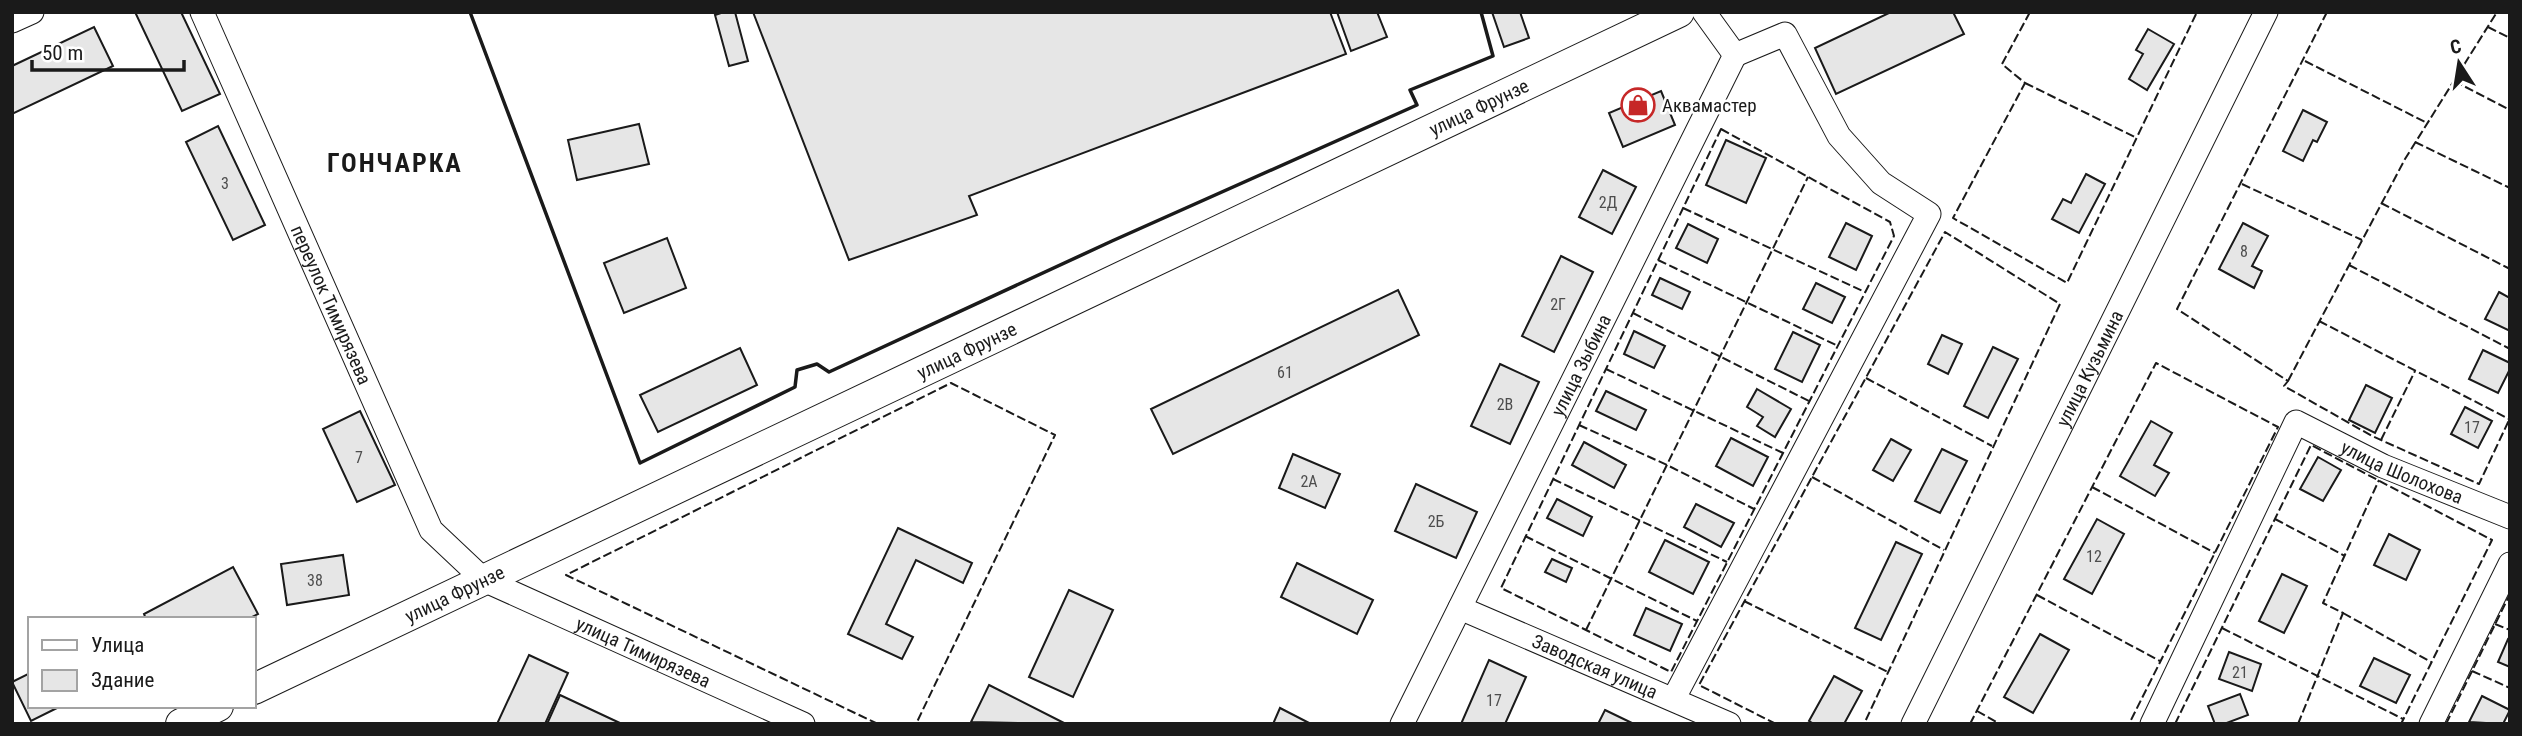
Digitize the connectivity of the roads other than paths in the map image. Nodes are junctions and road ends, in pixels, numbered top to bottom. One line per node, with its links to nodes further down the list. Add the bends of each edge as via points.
1 (32, 12): 6 (street)
2 (202, 12): 10 (street, переулок Тимирязева, via 431,530)
3 (1679, 12): 10 (main road, улица Фрунзе)
4 (1704, 12): 7 (street)
5 (2266, 12): 19 (street, улица Кузьмина)
6 (12, 21)
7 (1735, 55): 11 (street, улица Зыбина); 13 (street, via 1785,34 1839,136 1881,183 1929,214)
8 (2510, 517): 20 (street, улица Шолохова, via 2383,466 2296,422)
9 (2510, 564): 21 (street)
10 (484, 580): 12 (main road, улица Фрунзе); 16 (street, улица Тимирязева)
11 (1460, 608): 13 (street, Заводская улица); 17 (street, улица Зыбина)
12 (256, 689)
13 (1674, 698): 18 (street, Заводская улица)
14 (214, 708): 15 (main road)
15 (181, 724)
16 (803, 724)
17 (1402, 724)
18 (1729, 724)
19 (1913, 724)
20 (2152, 724)
21 (2431, 724)

